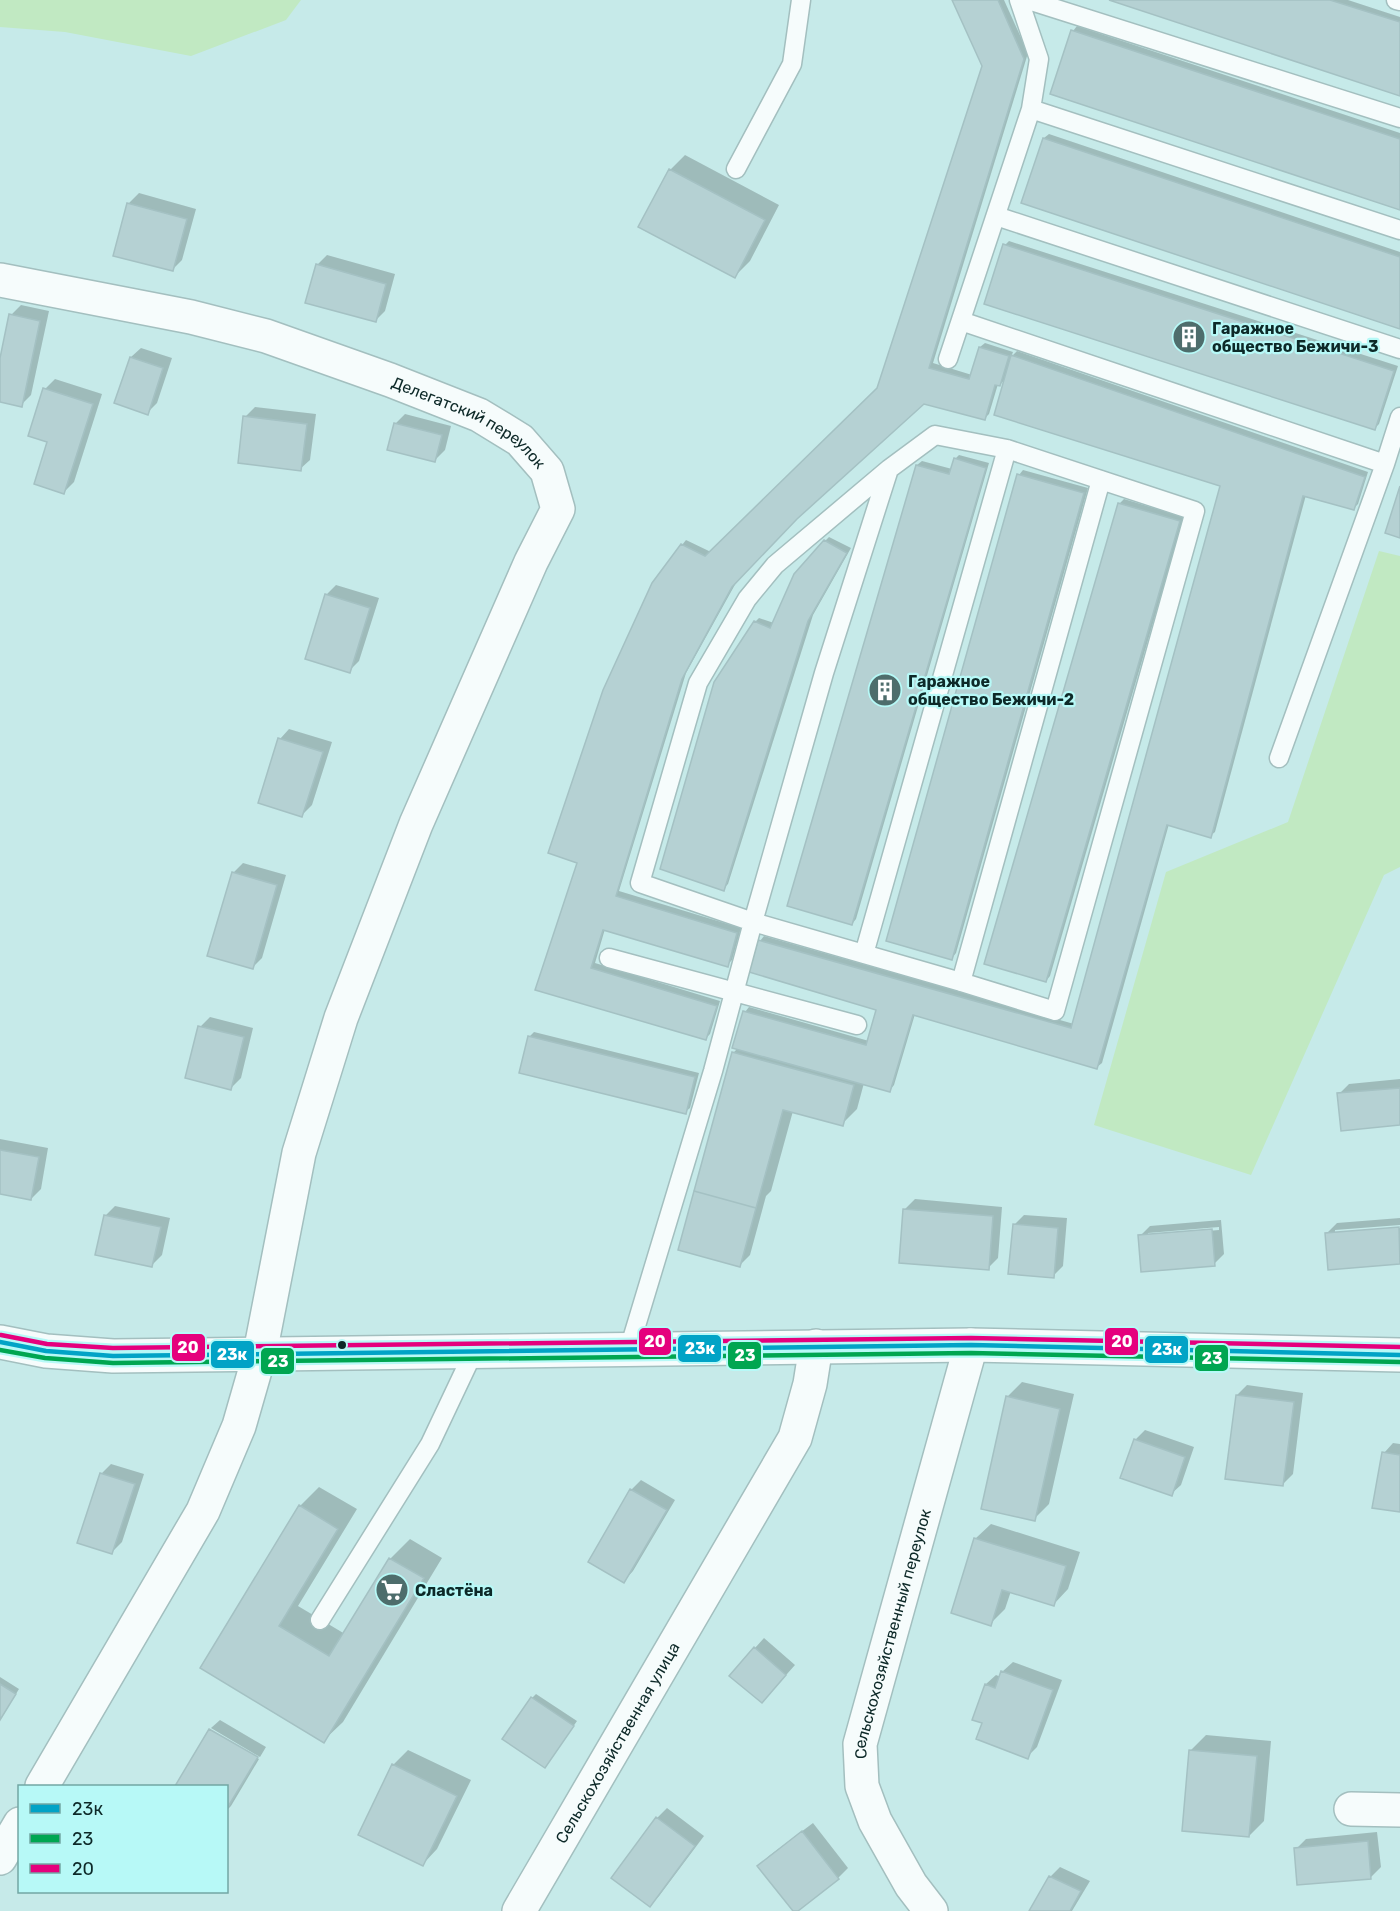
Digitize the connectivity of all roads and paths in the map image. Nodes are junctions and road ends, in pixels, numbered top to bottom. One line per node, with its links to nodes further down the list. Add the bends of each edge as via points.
1 (801, 0): 6 (lane, via 792,64)
2 (1019, 0): 4 (lane, via 1039,59)
3 (1028, 0): 5 (lane)
4 (1031, 109): 7 (lane); 8 (lane)
5 (1400, 118)
6 (736, 169)
7 (996, 216): 10 (lane); 11 (lane)
8 (1400, 230)
9 (0, 280): 30 (street, Делегатский переулок, via 191,317 266,336 479,416 520,441 547,471 558,509 416,824 341,1018 299,1153)
10 (961, 321): 12 (lane); 15 (lane)
11 (1400, 349)
12 (948, 359)
13 (1400, 417): 15 (lane)
14 (1006, 449): 16 (lane, via 935,435); 17 (lane); 20 (lane)
15 (1385, 464): 18 (lane)
16 (889, 469): 19 (lane, via 824,673); 19 (lane, via 775,565 747,599 698,683 640,883)
17 (1101, 480): 22 (lane); 22 (lane, via 1196,511 1055,1011)
18 (1279, 758)
19 (753, 922): 20 (lane); 23 (lane)
20 (864, 954): 22 (lane)
21 (609, 958): 23 (lane)
22 (962, 982)
23 (734, 990): 24 (lane); 28 (lane)
24 (857, 1025)
25 (0, 1342): 30 (street, via 46,1351 113,1356)
26 (971, 1345): 27 (street); 31 (street); 39 (street, Сельскохозяйственный переулок, via 860,1744 861,1786 875,1821 911,1885)
27 (816, 1346): 28 (street); 38 (street, Сельскохозяйственная улица, via 795,1438)
28 (629, 1349): 29 (street)
29 (474, 1351): 30 (street); 32 (lane, via 430,1444)
30 (260, 1353): 33 (street, via 239,1426 203,1511)
31 (1400, 1355)
32 (320, 1620)
33 (43, 1785)
34 (1351, 1809): 35 (street)
35 (1400, 1810)
36 (18, 1827): 37 (street)
37 (0, 1858)
38 (519, 1911)
39 (932, 1911)

